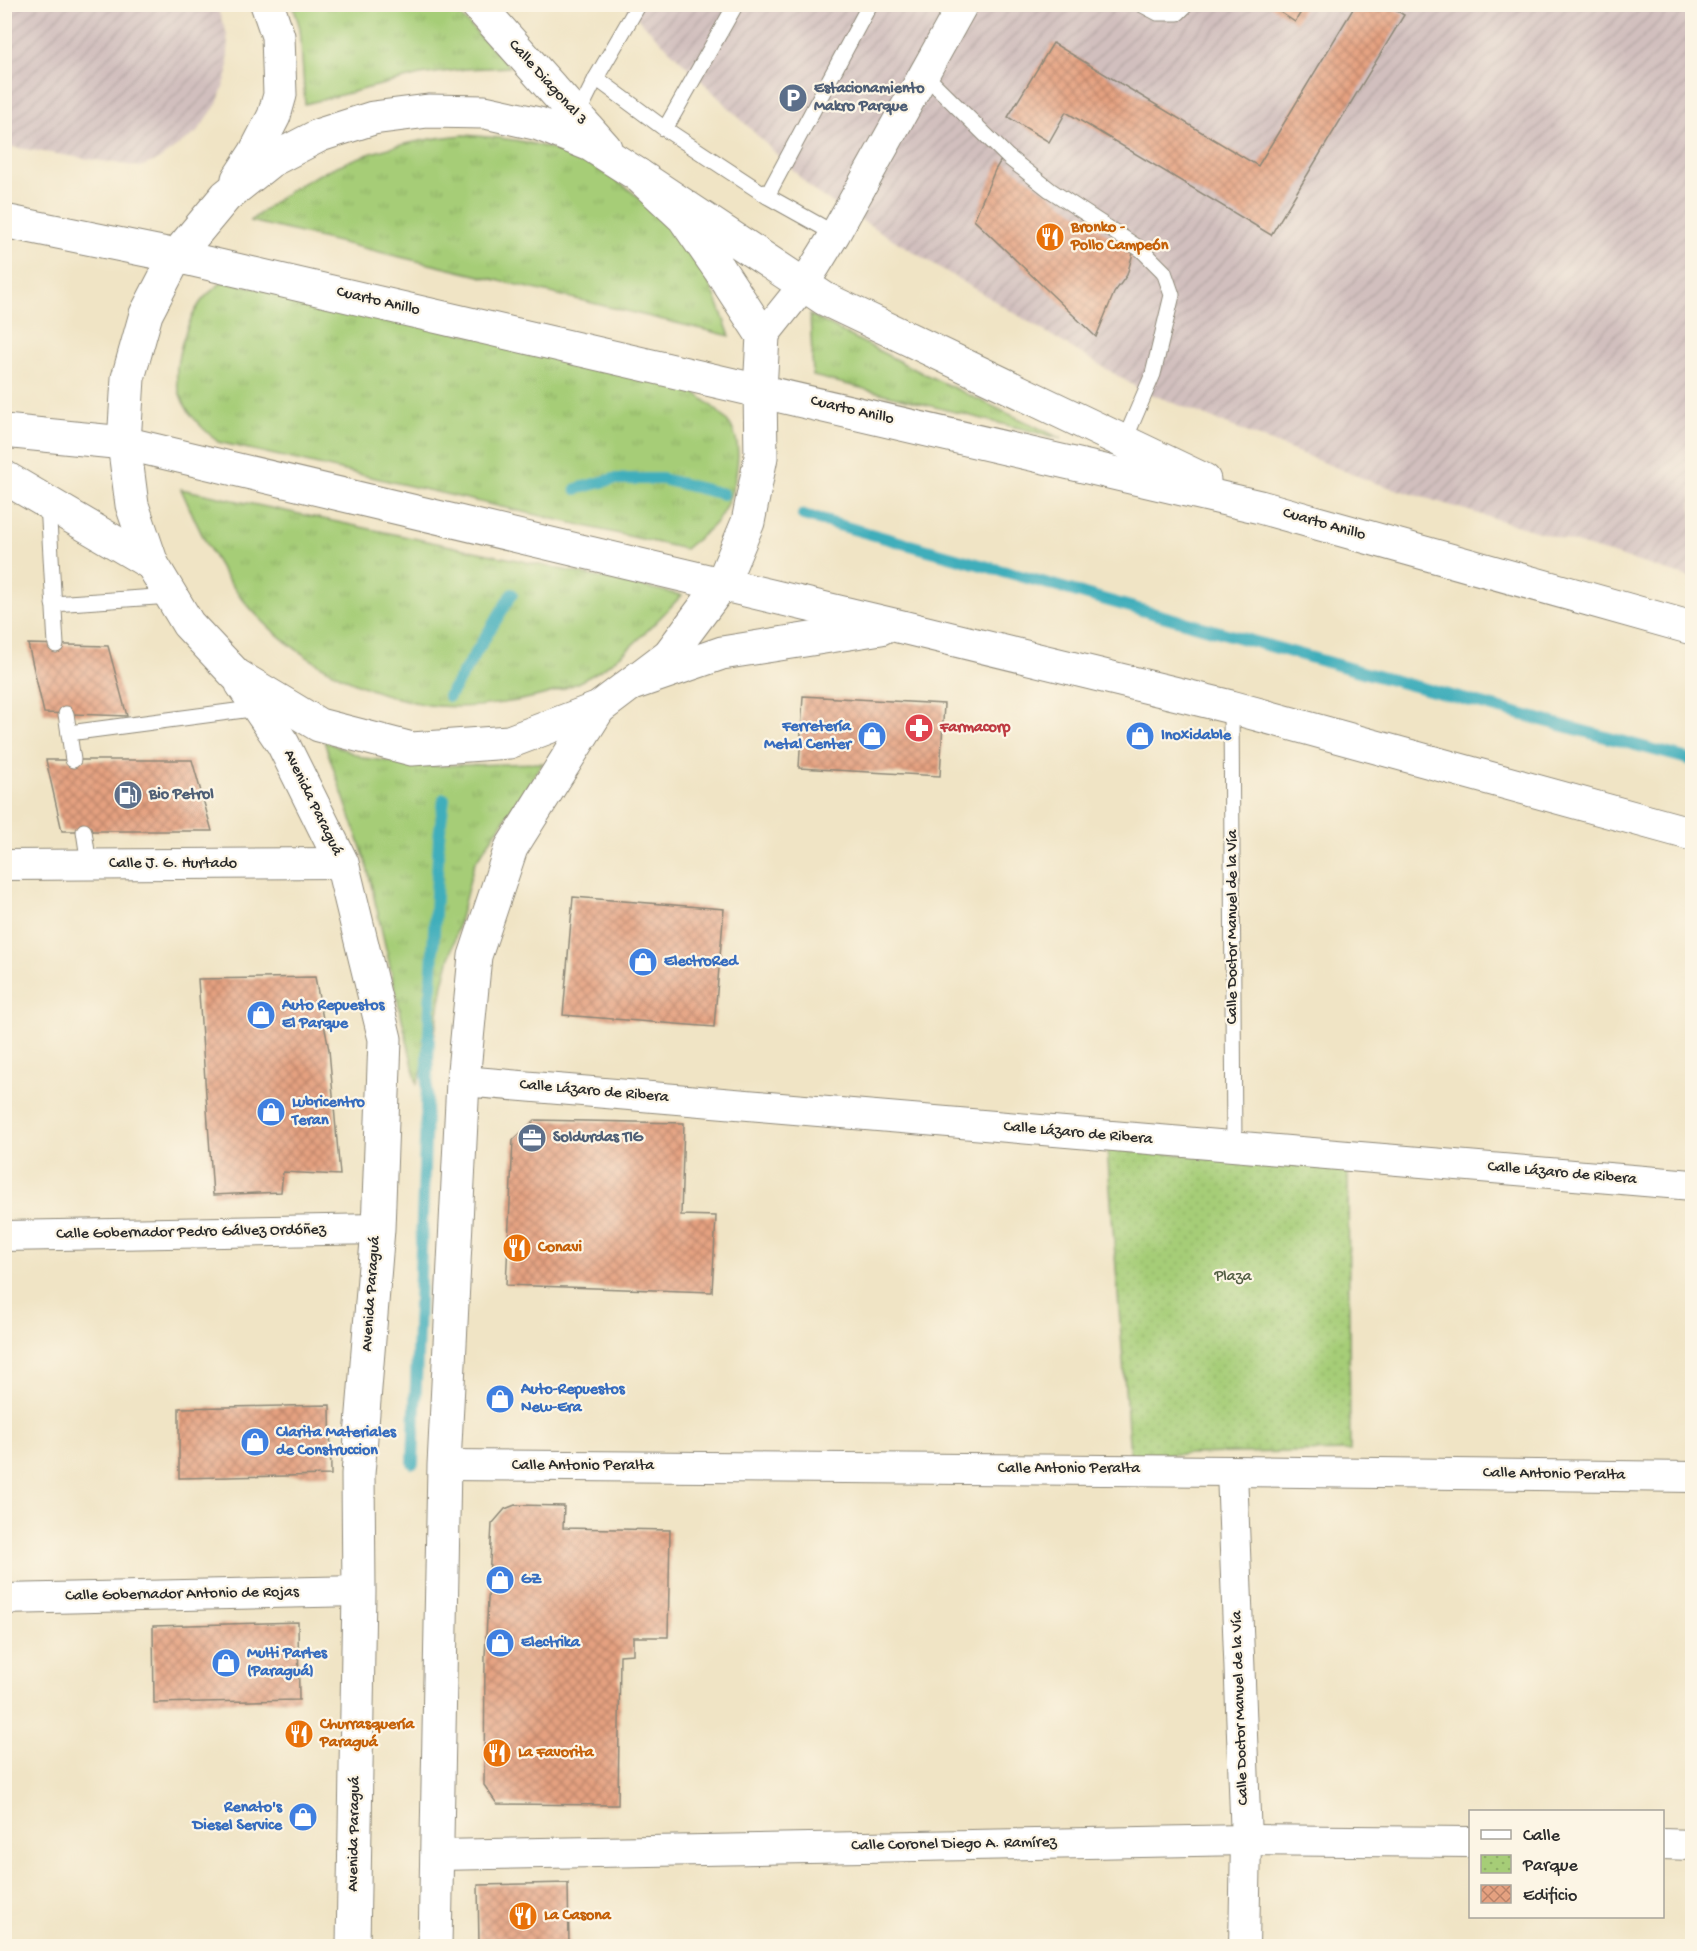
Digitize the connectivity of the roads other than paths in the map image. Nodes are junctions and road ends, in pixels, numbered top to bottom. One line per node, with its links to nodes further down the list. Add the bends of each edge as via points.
1 (267, 4): 14 (main road, via 278,36 280,95 260,144)
2 (639, 4): 10 (lane)
3 (736, 4): 12 (lane)
4 (870, 4): 15 (lane)
5 (963, 4): 9 (street)
6 (1141, 4): 7 (lane, via 1158,13 1178,13)
7 (1187, 4)
8 (486, 8): 11 (main road, Calle Diagonal 3)
9 (924, 74): 17 (street); 23 (lane, via 1008,157 1050,190 1142,250 1164,272 1172,295 1152,374)
10 (596, 78): 11 (lane); 12 (lane)
11 (577, 116): 13 (main road, Calle Diagonal 3)
12 (665, 129): 15 (lane)
13 (627, 168): 14 (main road, via 591,145 539,124 485,112 429,111 373,118 320,135 270,161); 19 (main road); 20 (main road, via 684,218)
14 (226, 196): 18 (main road)
15 (767, 196): 17 (lane)
16 (4, 221): 18 (main road, Cuarto Anillo)
17 (835, 234): 19 (street)
18 (176, 256): 21 (main road, Cuarto Anillo); 24 (main road, via 146,314 128,378)
19 (803, 286): 20 (street); 23 (main road)
20 (763, 336): 21 (main road)
21 (760, 390): 25 (main road, Cuarto Anillo); 30 (main road, via 761,457 748,522)
22 (4, 431): 24 (main road)
23 (1124, 442): 25 (lane); 28 (main road)
24 (124, 443): 29 (main road, via 132,505); 30 (main road)
25 (1113, 472): 28 (main road, Cuarto Anillo)
26 (4, 477): 27 (main road)
27 (48, 503): 29 (main road); 32 (lane)
28 (1260, 507): 34 (main road, Cuarto Anillo)
29 (152, 564): 31 (main road)
30 (722, 584): 33 (main road); 37 (main road, via 669,655)
31 (171, 596): 32 (lane); 36 (main road, via 188,624)
32 (53, 604): 35 (lane)
33 (898, 626): 37 (main road, via 722,653); 38 (main road)
34 (1692, 628)
35 (56, 645)
36 (236, 675): 39 (main road, Avenida Paraguá); 40 (main road, via 319,725 412,749 509,742)
37 (632, 684): 40 (main road)
38 (1231, 707): 45 (main road); 50 (lane, Calle Doctor Manuel de la Vía)
39 (259, 708): 42 (lane); 46 (main road, Avenida Paraguá, via 283,744)
40 (599, 708): 49 (main road, via 511,848 475,956)
41 (66, 714): 42 (lane)
42 (69, 733): 43 (lane)
43 (73, 760)
44 (84, 831): 47 (lane)
45 (1692, 834)
46 (342, 863): 47 (street, Calle J. G. Hurtado); 52 (main road, Avenida Paraguá, via 385,1039)
47 (89, 864): 48 (street, Calle J. G. Hurtado)
48 (4, 865)
49 (463, 1081): 50 (street, Calle Lázaro de Ribera); 54 (main road)
50 (1234, 1147): 51 (street, Calle Lázaro de Ribera)
51 (1692, 1185)
52 (378, 1229): 53 (street, Calle Gobernador Pedro Gálvez Ordóñez); 57 (main road, Avenida Paraguá, via 358,1474)
53 (4, 1236)
54 (444, 1465): 55 (street, Calle Antonio Peralta); 63 (main road)
55 (1232, 1470): 56 (street, Calle Antonio Peralta); 59 (street, Calle Doctor Manuel de la Vía)
56 (1692, 1477)
57 (359, 1591): 58 (street, Calle Gobernador Antonio de Rojas); 64 (main road, Avenida Paraguá)
58 (4, 1599)
59 (1245, 1840): 60 (street, Calle Coronel Diego A. Ramírez); 63 (street, Calle Coronel Diego A. Ramírez); 66 (street, Calle Doctor Manuel de la Vía)
60 (1469, 1842)
61 (1664, 1844): 62 (street)
62 (1692, 1845)
63 (438, 1855): 65 (main road)
64 (353, 1947)
65 (435, 1947)
66 (1244, 1947)

